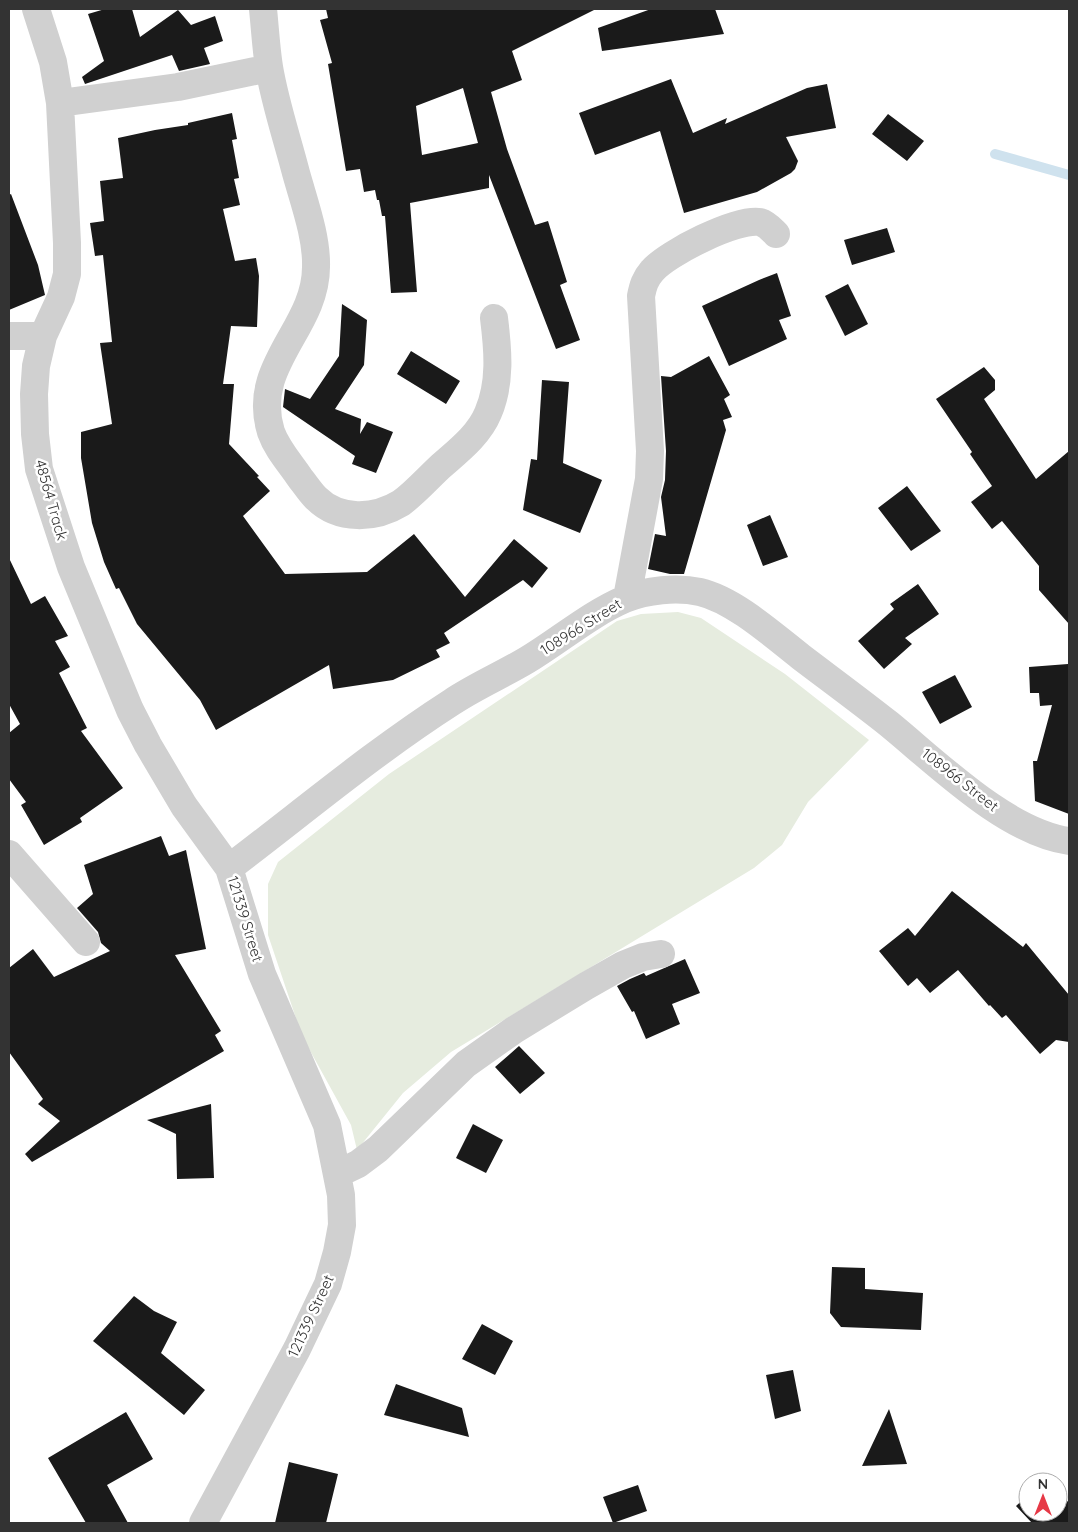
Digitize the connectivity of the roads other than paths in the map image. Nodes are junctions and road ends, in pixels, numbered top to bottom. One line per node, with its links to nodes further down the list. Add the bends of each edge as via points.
1 (36, 9): 4 (street, 48564 Track, via 53,62)
2 (263, 9): 3 (street)
3 (270, 68): 4 (street, via 178,86); 6 (street, via 315,249 316,267 315,284 308,304 272,374 266,398 267,410 278,448 316,498 333,510 356,515 385,511 402,502 472,438 488,415 494,395 497,344)
4 (60, 103): 8 (street, 48564 Track, via 67,274 61,297)
5 (776, 234): 9 (street, via 761,222 748,222 716,232 665,260 644,281 641,296 649,478)
6 (494, 318)
7 (9, 336): 8 (street)
8 (43, 336): 12 (street, 48564 Track, via 36,366 34,434 40,470 71,568 130,710 148,745 184,806)
9 (627, 598): 10 (street, 108966 Street, via 662,590 681,590 701,592 720,600 765,629 992,807 1033,829); 12 (street, 108966 Street, via 406,732)
10 (1069, 841)
11 (9, 854): 13 (street)
12 (229, 868): 15 (street, 121339 Street, via 262,974 327,1125)
13 (86, 942)
14 (661, 954): 15 (street, via 623,965 514,1030 466,1064 378,1149)
15 (337, 1174): 16 (street, 121339 Street, via 342,1225 328,1284 297,1349)
16 (203, 1523)

